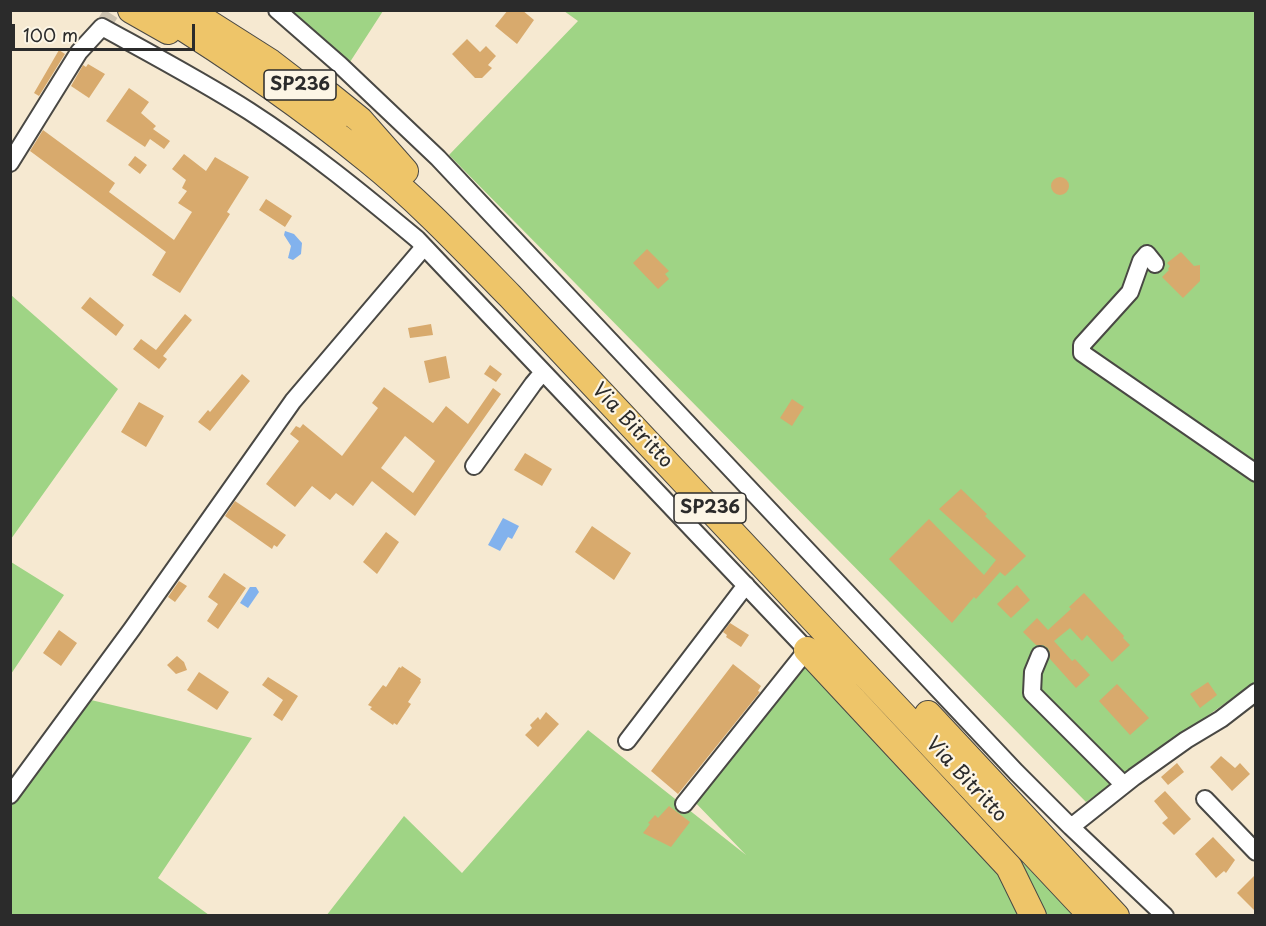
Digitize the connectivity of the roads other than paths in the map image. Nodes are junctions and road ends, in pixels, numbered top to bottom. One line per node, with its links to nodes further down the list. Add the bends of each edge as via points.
1 (131, 10): 6 (highway, via 262,91)
2 (155, 10): 6 (highway, Via Bitritto / SP236)
3 (188, 10): 8 (highway, Via Bitritto / SP236, via 270,62)
4 (208, 10): 8 (highway, via 332,97 360,120)
5 (277, 10): 23 (street, via 438,159)
6 (312, 117): 25 (highway, Via Bitritto / SP236, via 369,160 469,253)
7 (10, 163): 9 (street, via 79,52 102,27 250,112 348,182)
8 (405, 171): 29 (highway, Via Bitritto / SP236, via 486,246)
9 (424, 248): 11 (street); 20 (street, via 293,401)
10 (1155, 264): 13 (street, via 1147,254 1130,292 1082,345 1082,353)
11 (543, 372): 12 (street); 14 (street)
12 (474, 466)
13 (1256, 473)
14 (746, 585): 15 (street); 18 (street)
15 (807, 650): 22 (street); 26 (highway, via 1009,867)
16 (1040, 655): 19 (street, via 1032,693)
17 (1256, 692): 19 (street)
18 (627, 741)
19 (1124, 784): 23 (street)
20 (10, 795)
21 (1205, 799): 24 (street)
22 (684, 804)
23 (1071, 827): 30 (street)
24 (1256, 852)
25 (1038, 857): 27 (highway); 28 (highway, Via Bitritto / SP236)
26 (1033, 915)
27 (1079, 915)
28 (1092, 915)
29 (1116, 915)
30 (1165, 915)

